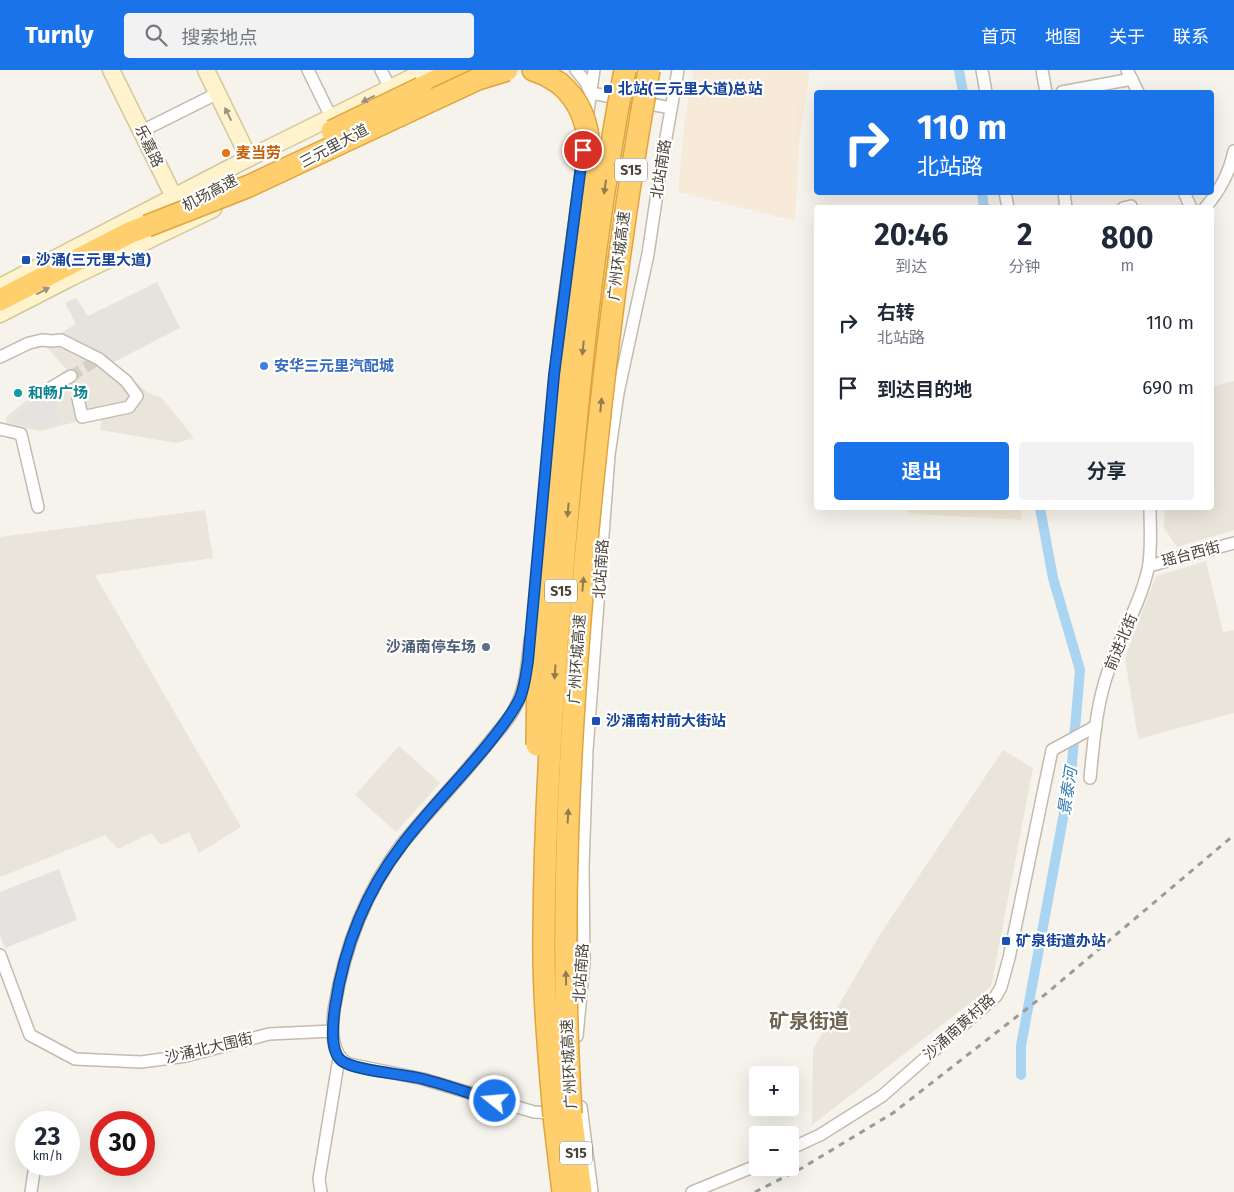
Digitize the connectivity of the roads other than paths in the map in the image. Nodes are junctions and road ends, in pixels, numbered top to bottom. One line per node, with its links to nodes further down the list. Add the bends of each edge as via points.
1 (111, 70): 29 (main road, 乐嘉路)
2 (206, 70): 25 (main road)
3 (308, 70): 28 (street)
4 (381, 70): 20 (street)
5 (448, 70): 19 (highway)
6 (458, 70): 19 (highway)
7 (479, 70): 34 (main road, 三元里大道)
8 (507, 70): 35 (highway, bridge, via 478,79 249,186)
9 (533, 70): 51 (highway, bridge, via 553,78 571,94 584,117 589,138 558,394 538,666 538,778)
10 (576, 70): 26 (street)
11 (594, 70): 26 (street)
12 (625, 70): 51 (highway, 广州环城高速 / S15, one-way to 51, bridge, via 612,136 588,308 574,438 551,730)
13 (649, 70): 36 (highway, 广州环城高速 / S15, bridge)
14 (664, 70): 36 (highway, bridge)
15 (678, 70): 27 (street, 北站南路)
16 (982, 70): 21 (street)
17 (1042, 70): 22 (street)
18 (1129, 75): 23 (street); 24 (street)
19 (424, 79): 20 (main road, 三元里大道); 35 (highway, 机场高速, bridge)
20 (390, 88): 28 (main road, 三元里大道, one-way to 28)
21 (986, 90)
22 (1046, 90)
23 (1070, 90)
24 (1137, 90)
25 (218, 93): 29 (street); 31 (main road, one-way to 25)
26 (591, 93): 27 (street); 53 (street, via 554,375 543,508 521,696 512,714 471,766 402,844 374,887 354,926 345,955)
27 (671, 108): 55 (street, 北站南路, via 648,254 618,393 607,487 584,820 584,954 577,1045)
28 (331, 117): 31 (main road, 三元里大道)
29 (142, 131): 32 (main road, 乐嘉路)
30 (1234, 151): 33 (street, via 1226,177)
31 (249, 158): 32 (main road, 三元里大道)
32 (174, 197): 34 (main road, 乐嘉路); 35 (main road, 三元里大道)
33 (1207, 205)
34 (187, 223): 35 (main road, 三元里大道)
35 (148, 226): 37 (main road, 三元里大道); 38 (highway, 机场高速); 39 (main road, 三元里大道, one-way to 35, via 64,281)
36 (616, 272): 62 (highway, 广州环城高速 / S15, one-way to 36, bridge, via 567,1058 567,827 592,481)
37 (0, 287)
38 (0, 300)
39 (0, 314)
40 (0, 357): 43 (street, via 29,343 61,340 99,359 126,381 137,396 130,407 82,417)
41 (71, 376): 42 (street)
42 (52, 387)
43 (78, 398)
44 (0, 429): 45 (street, via 21,434)
45 (38, 507)
46 (1150, 510): 48 (street, 前进北街)
47 (1234, 543): 48 (street, 瑶台西街)
48 (1149, 566): 49 (street, 前进北街, via 1139,600 1109,669)
49 (1096, 726): 50 (street, 前进北街); 56 (street, 沙涌南黄村路, via 1052,750 1009,958 996,996 882,1096)
50 (1090, 778)
51 (544, 934): 61 (highway, 广州环城高速 / S15, bridge, via 549,1058)
52 (0, 955): 53 (street, 沙涌北大围街, via 30,1035 75,1059 141,1062 186,1056 269,1034)
53 (333, 1031): 54 (street)
54 (339, 1058): 55 (street, via 349,1064 423,1079 534,1112); 60 (street, via 319,1179)
55 (582, 1114): 63 (street, 北站南路)
56 (799, 1144)
57 (749, 1169): 64 (street)
58 (33, 1176): 59 (street)
59 (31, 1192)
60 (321, 1192)
61 (563, 1192)
62 (581, 1192)
63 (592, 1192)
64 (692, 1192)

